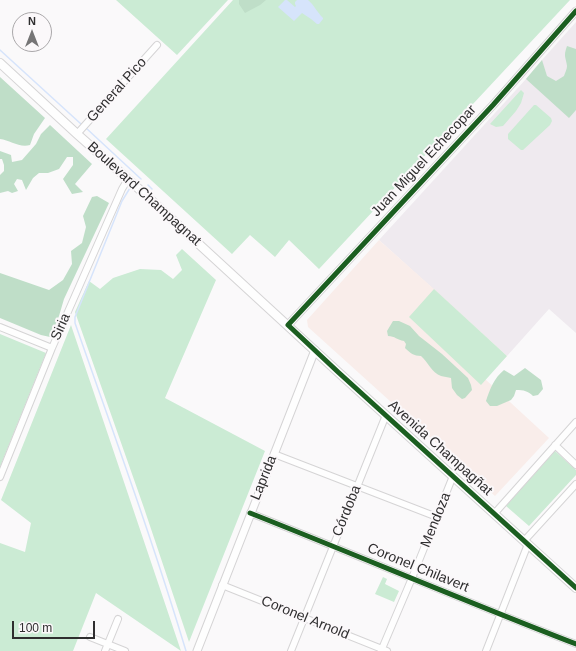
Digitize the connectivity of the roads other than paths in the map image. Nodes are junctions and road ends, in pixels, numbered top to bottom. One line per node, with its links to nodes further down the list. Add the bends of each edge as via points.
1 (576, 11): 6 (street, Juan Miguel Echecopar, via 493,105)
2 (157, 45): 4 (street, General Pico)
3 (0, 63): 4 (main road, Boulevard Champagnat)
4 (77, 134): 5 (main road, Boulevard Champagnat)
5 (128, 179): 6 (main road, Boulevard Champagnat); 8 (street, Siria)
6 (288, 325): 9 (main road, Avenida Champagñat)
7 (0, 327): 8 (street)
8 (52, 348): 16 (street, Siria)
9 (315, 350): 10 (main road, Avenida Champagñat); 13 (street, Laprida)
10 (386, 415): 15 (main road, Avenida Champagñat); 18 (street, Córdoba)
11 (576, 422): 12 (street)
12 (555, 446): 14 (street); 20 (street)
13 (274, 454): 18 (street); 19 (street, Laprida)
14 (576, 465)
15 (453, 476): 20 (main road, Avenida Champagñat); 21 (street, Mendoza)
16 (0, 477)
17 (576, 484): 22 (street)
18 (357, 486): 21 (street); 23 (street, Córdoba)
19 (250, 514): 23 (street, Coronel Chilavert); 25 (street, Laprida)
20 (494, 514): 22 (main road, Avenida Champagñat)
21 (437, 517): 24 (street, Mendoza)
22 (526, 543): 26 (main road, Avenida Champagñat); 27 (street)
23 (333, 546): 24 (street, Coronel Chilavert); 28 (street, Córdoba)
24 (412, 578): 27 (street, Coronel Chilavert); 33 (street, Mendoza)
25 (222, 585): 28 (street, Coronel Arnold); 36 (street, Laprida)
26 (576, 588)
27 (500, 614): 32 (street, Coronel Chilavert); 38 (street)
28 (304, 617): 33 (street, Coronel Arnold); 37 (street, Córdoba)
29 (118, 619): 31 (street)
30 (90, 637): 31 (street)
31 (107, 644): 34 (street); 35 (street)
32 (576, 644)
33 (383, 650)
34 (105, 651)
35 (125, 651)
36 (197, 651)
37 (291, 651)
38 (486, 651)

